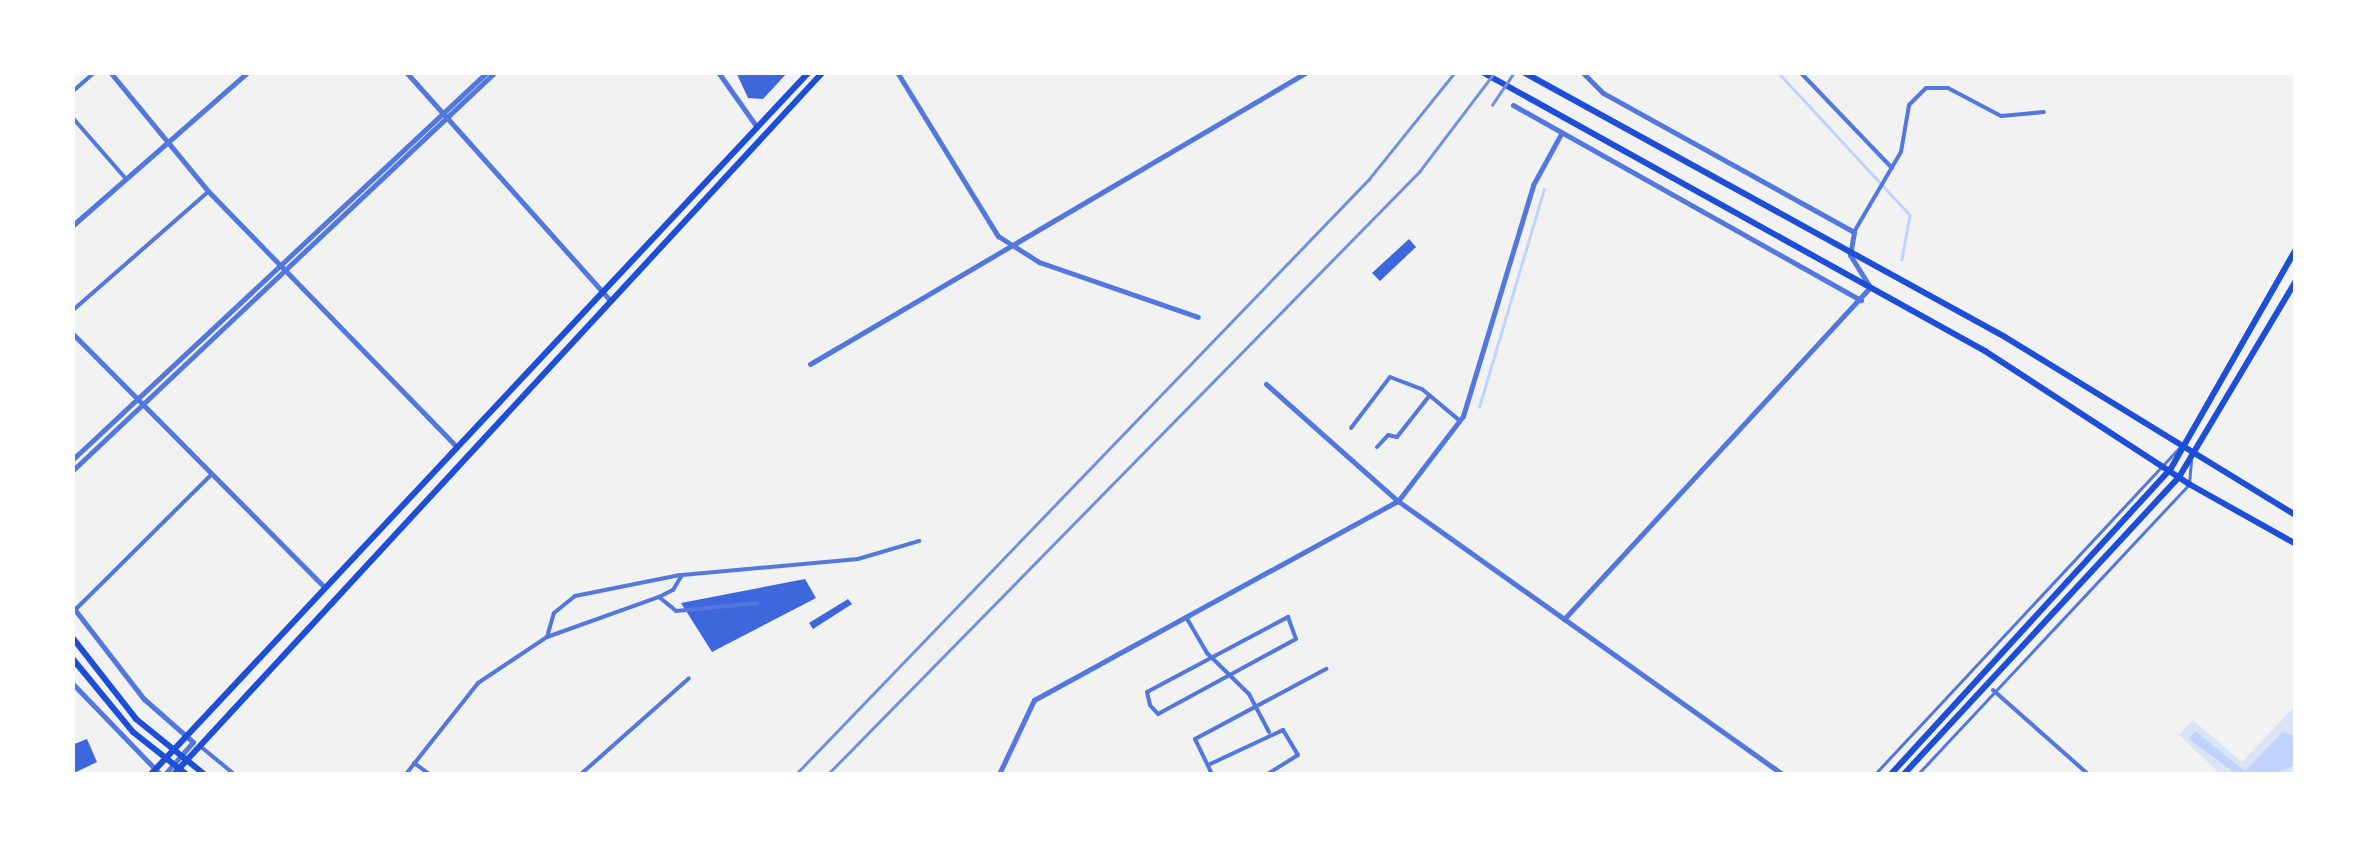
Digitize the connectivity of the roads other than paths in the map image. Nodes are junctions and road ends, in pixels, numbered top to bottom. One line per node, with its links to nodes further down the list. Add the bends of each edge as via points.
1 (95, 72): 16 (street)
2 (110, 72): 23 (street)
3 (248, 72): 23 (street)
4 (406, 72): 19 (street)
5 (487, 72): 19 (street)
6 (495, 72): 19 (street)
7 (718, 72): 21 (street)
8 (809, 72): 21 (main road)
9 (823, 72): 36 (main road)
10 (897, 72): 29 (street, via 976,210)
11 (1307, 72): 29 (street)
12 (1482, 72): 34 (main road)
13 (1523, 72): 31 (main road)
14 (1582, 72): 28 (street, via 1603,93)
15 (1800, 72): 24 (street)
16 (72, 92)
17 (1512, 106): 22 (street)
18 (2044, 112): 24 (street, via 2001,116 1948,88 1926,88 1909,105)
19 (443, 116): 32 (street); 35 (street)
20 (72, 117): 25 (street)
21 (758, 128): 35 (main road)
22 (1562, 132): 37 (street); 45 (street, via 1534,184)
23 (166, 144): 25 (street); 26 (street)
24 (1892, 168): 28 (street)
25 (126, 179): 27 (street)
26 (208, 191): 32 (street); 38 (street)
27 (72, 226)
28 (1854, 232): 31 (street)
29 (1012, 246): 39 (street, via 1039,262); 41 (street)
30 (2296, 248): 48 (main road)
31 (1850, 255): 34 (street); 48 (main road, via 2006,336)
32 (282, 270): 44 (street); 47 (street)
33 (2296, 282): 50 (main road)
34 (1870, 287): 37 (street); 52 (main road)
35 (600, 290): 36 (street); 47 (main road)
36 (610, 300): 81 (main road)
37 (1861, 300): 68 (street)
38 (72, 311)
39 (1198, 317)
40 (72, 333): 44 (street)
41 (810, 364)
42 (1266, 384): 58 (street)
43 (1430, 395): 45 (street); 46 (street, via 1390,377); 49 (street, via 1397,437 1388,435)
44 (140, 402): 51 (street); 54 (street); 55 (street)
45 (1460, 420): 58 (street)
46 (1351, 428)
47 (456, 446): 63 (main road)
48 (2181, 446): 50 (main road); 52 (lane); 53 (main road)
49 (1376, 447)
50 (2192, 454): 56 (main road); 57 (lane); 59 (main road)
51 (72, 460)
52 (2161, 464): 53 (main road); 96 (lane)
53 (2170, 470): 56 (main road); 97 (main road)
54 (72, 471)
55 (212, 474): 63 (street); 66 (street)
56 (2179, 478): 57 (main road); 98 (main road)
57 (2189, 484): 61 (main road); 77 (lane)
58 (1398, 501): 67 (street); 68 (street)
59 (2296, 515)
60 (919, 541): 62 (street, via 858,559)
61 (2296, 544)
62 (682, 575): 64 (street); 70 (street, via 575,596 554,613)
63 (324, 587): 80 (main road)
64 (659, 597): 65 (street, via 676,611); 70 (street)
65 (758, 603)
66 (74, 608): 80 (street, via 144,700)
67 (1186, 618): 71 (street); 92 (street, via 1034,700)
68 (1564, 619): 95 (street)
69 (72, 638): 87 (main road, via 136,719)
70 (547, 638): 82 (street, via 478,683)
71 (1212, 657): 74 (street); 74 (street, via 1288,618 1296,639); 74 (street, via 1147,692 1155,712)
72 (72, 658): 86 (main road, via 133,732)
73 (1326, 668): 78 (street)
74 (1232, 674): 78 (street)
75 (690, 678): 91 (street)
76 (72, 683): 84 (street)
77 (1993, 690): 99 (lane); 100 (street)
78 (1255, 706): 79 (street); 83 (street, via 1195,740)
79 (1269, 732): 83 (street); 94 (street, via 1283,730 1298,755)
80 (189, 734): 84 (main road)
81 (200, 746): 85 (main road); 88 (street)
82 (414, 763): 89 (street); 90 (street)
83 (1208, 765): 93 (street)
84 (158, 773)
85 (174, 774)
86 (186, 774)
87 (204, 774)
88 (234, 774)
89 (406, 774)
90 (429, 774)
91 (581, 774)
92 (999, 774)
93 (1212, 774)
94 (1267, 774)
95 (1782, 774)
96 (1875, 774)
97 (1891, 774)
98 (1904, 774)
99 (1918, 774)
100 (2088, 774)

